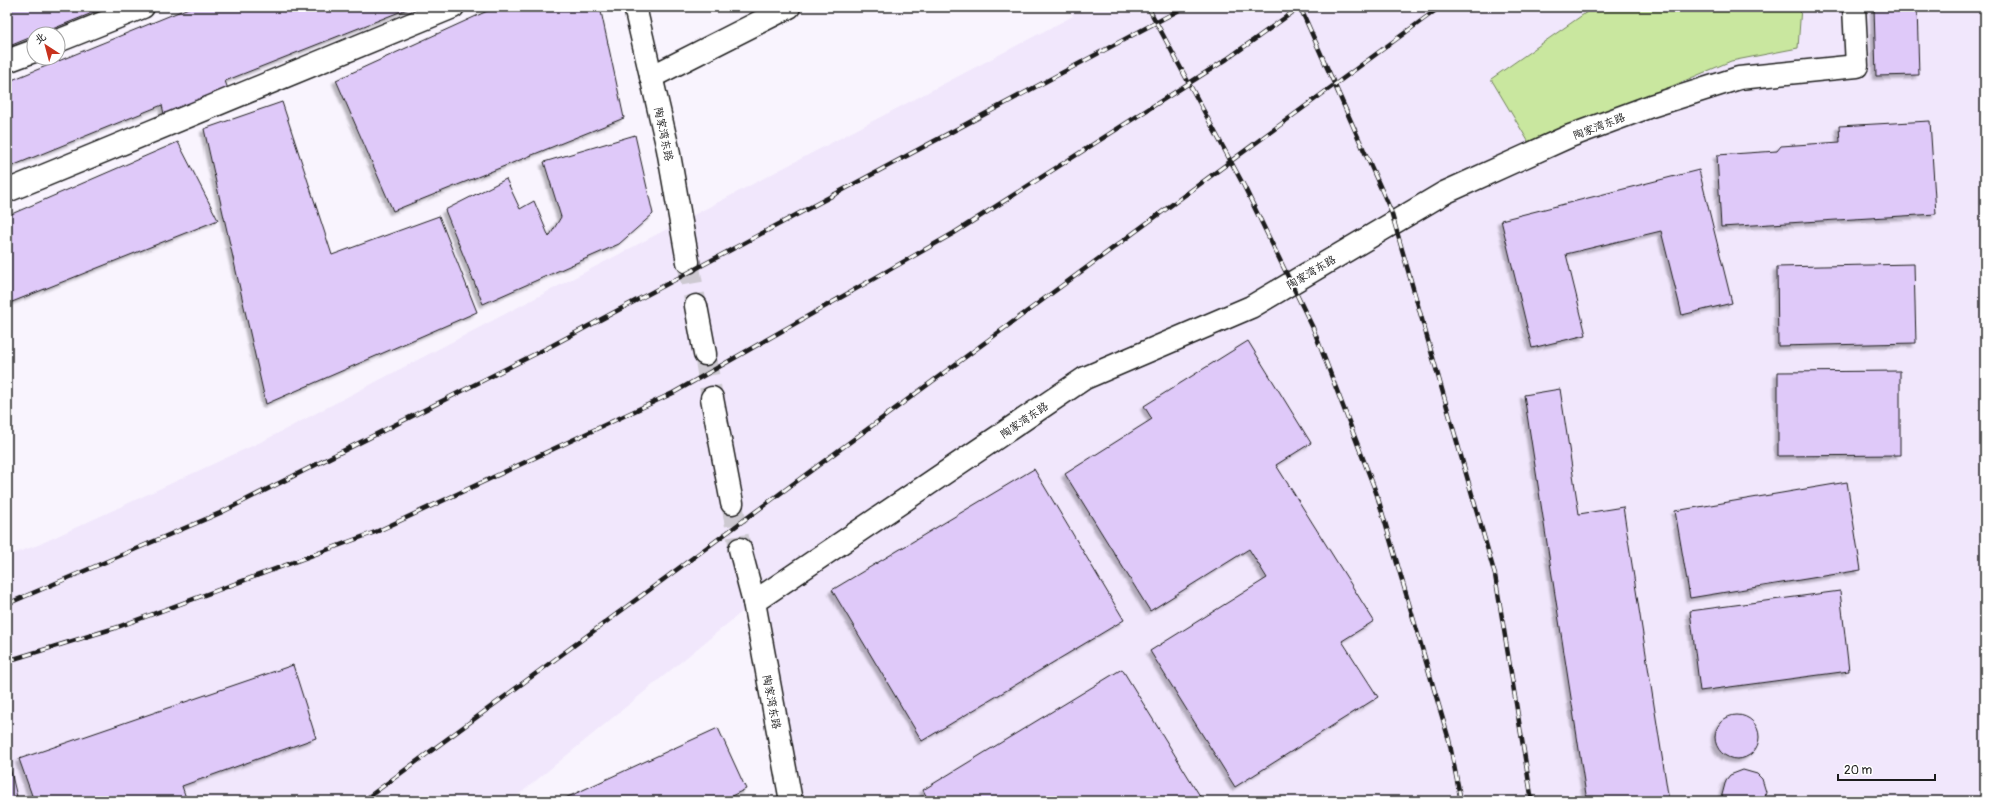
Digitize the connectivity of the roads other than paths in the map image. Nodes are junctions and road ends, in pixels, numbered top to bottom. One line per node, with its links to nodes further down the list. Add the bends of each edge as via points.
1 (143, 7): 6 (street)
2 (453, 7): 10 (street)
3 (635, 7): 9 (street, 陶家湾东路)
4 (789, 7): 9 (street)
5 (1854, 7): 17 (street, 陶家湾东路, via 1857,66 1738,78 1570,136 1444,193 1251,307 1085,378)
6 (66, 38)
7 (26, 54): 8 (street)
8 (7, 62)
9 (651, 77): 11 (street, 陶家湾东路, via 668,150)
10 (7, 191)
11 (688, 262)
12 (696, 306): 13 (street)
13 (705, 354)
14 (712, 398): 15 (street)
15 (732, 503)
16 (740, 549): 17 (street, 陶家湾东路)
17 (754, 602): 18 (street, 陶家湾东路)
18 (791, 801)

